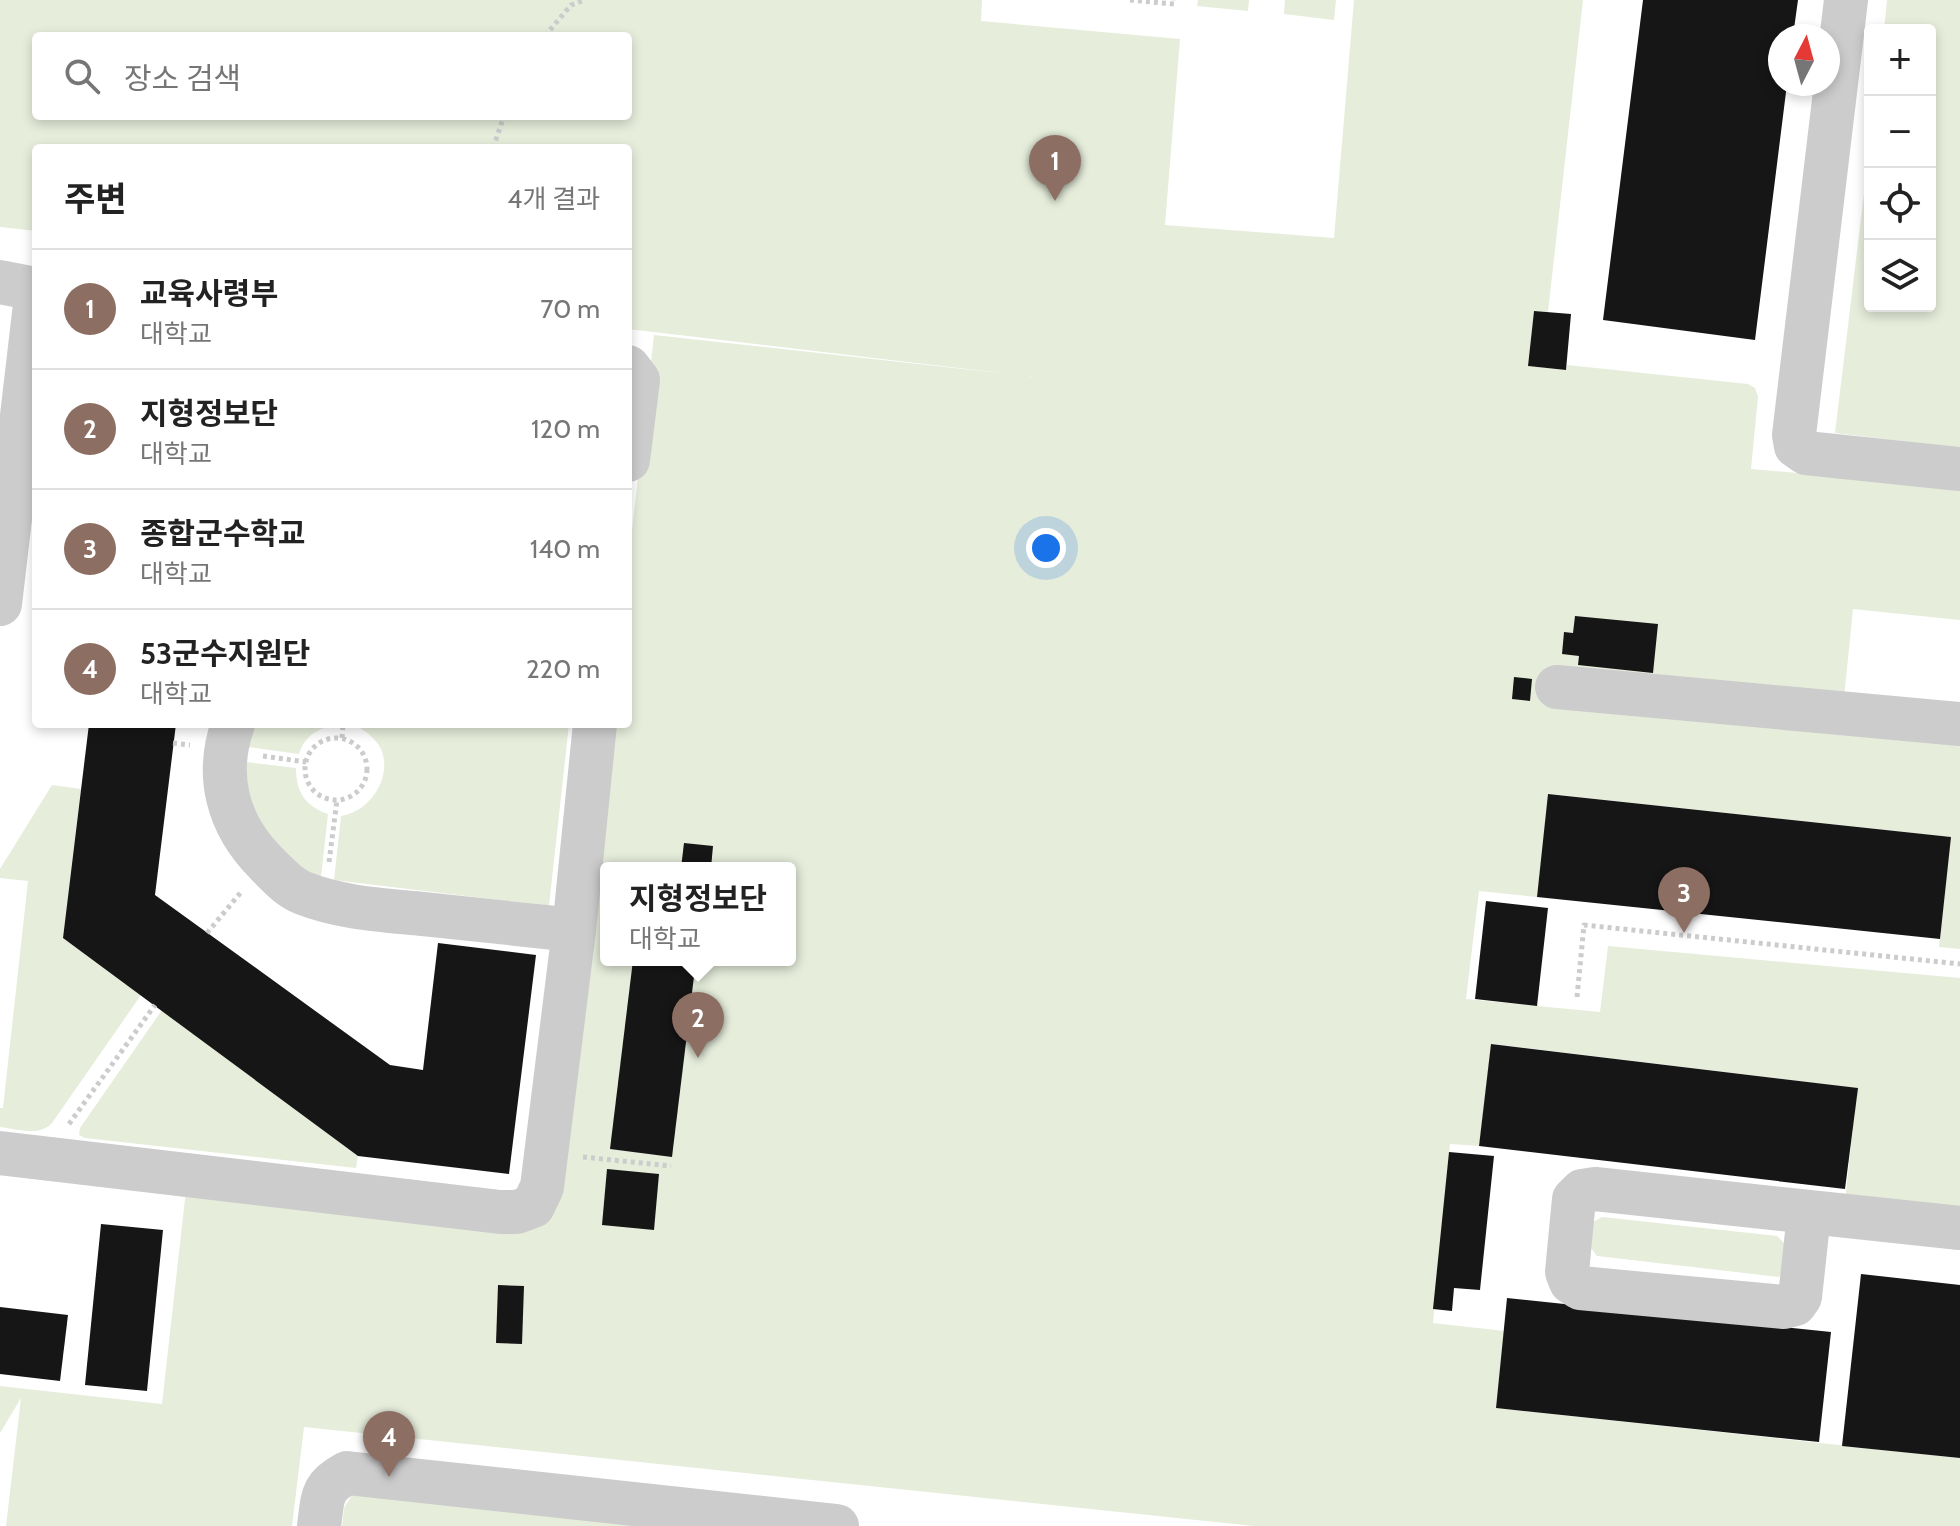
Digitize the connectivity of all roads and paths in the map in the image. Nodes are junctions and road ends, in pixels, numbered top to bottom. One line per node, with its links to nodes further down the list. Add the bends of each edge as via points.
1 (585, 0): 5 (path, via 571,5)
2 (1130, 0): 3 (path)
3 (1174, 0)
4 (1846, 0): 13 (street, via 1796,446 1806,453)
5 (548, 32)
6 (503, 120): 7 (path)
7 (494, 144)
8 (0, 282): 9 (street)
9 (32, 288)
10 (32, 330): 14 (street)
11 (632, 372): 12 (street, via 638,380)
12 (632, 428)
13 (1960, 469)
14 (0, 604)
15 (1557, 687): 16 (street)
16 (1960, 724)
17 (232, 728): 22 (street, via 223,780 229,806 239,829)
18 (343, 728): 20 (path)
19 (595, 728): 24 (street)
20 (342, 738): 21 (path, via 365,756 366,776 355,793); 21 (path, via 313,748 305,766 310,787)
21 (337, 800): 23 (path)
22 (265, 862): 23 (street, via 299,892); 25 (path)
23 (325, 900): 24 (street)
24 (574, 930): 31 (street)
25 (207, 933)
26 (1960, 964): 27 (path, via 1584,925)
27 (1577, 997)
28 (155, 1005): 29 (path)
29 (66, 1128)
30 (0, 1153): 31 (street, via 517,1212 533,1206 542,1187)
31 (546, 1153): 32 (path)
32 (671, 1166)
33 (1809, 1214): 33 (street, via 1582,1191 1574,1199 1567,1272 1580,1288 1784,1307 1800,1297); 34 (street)
34 (1960, 1228)
35 (319, 1526): 36 (street, via 329,1482 347,1473)
36 (837, 1526)

